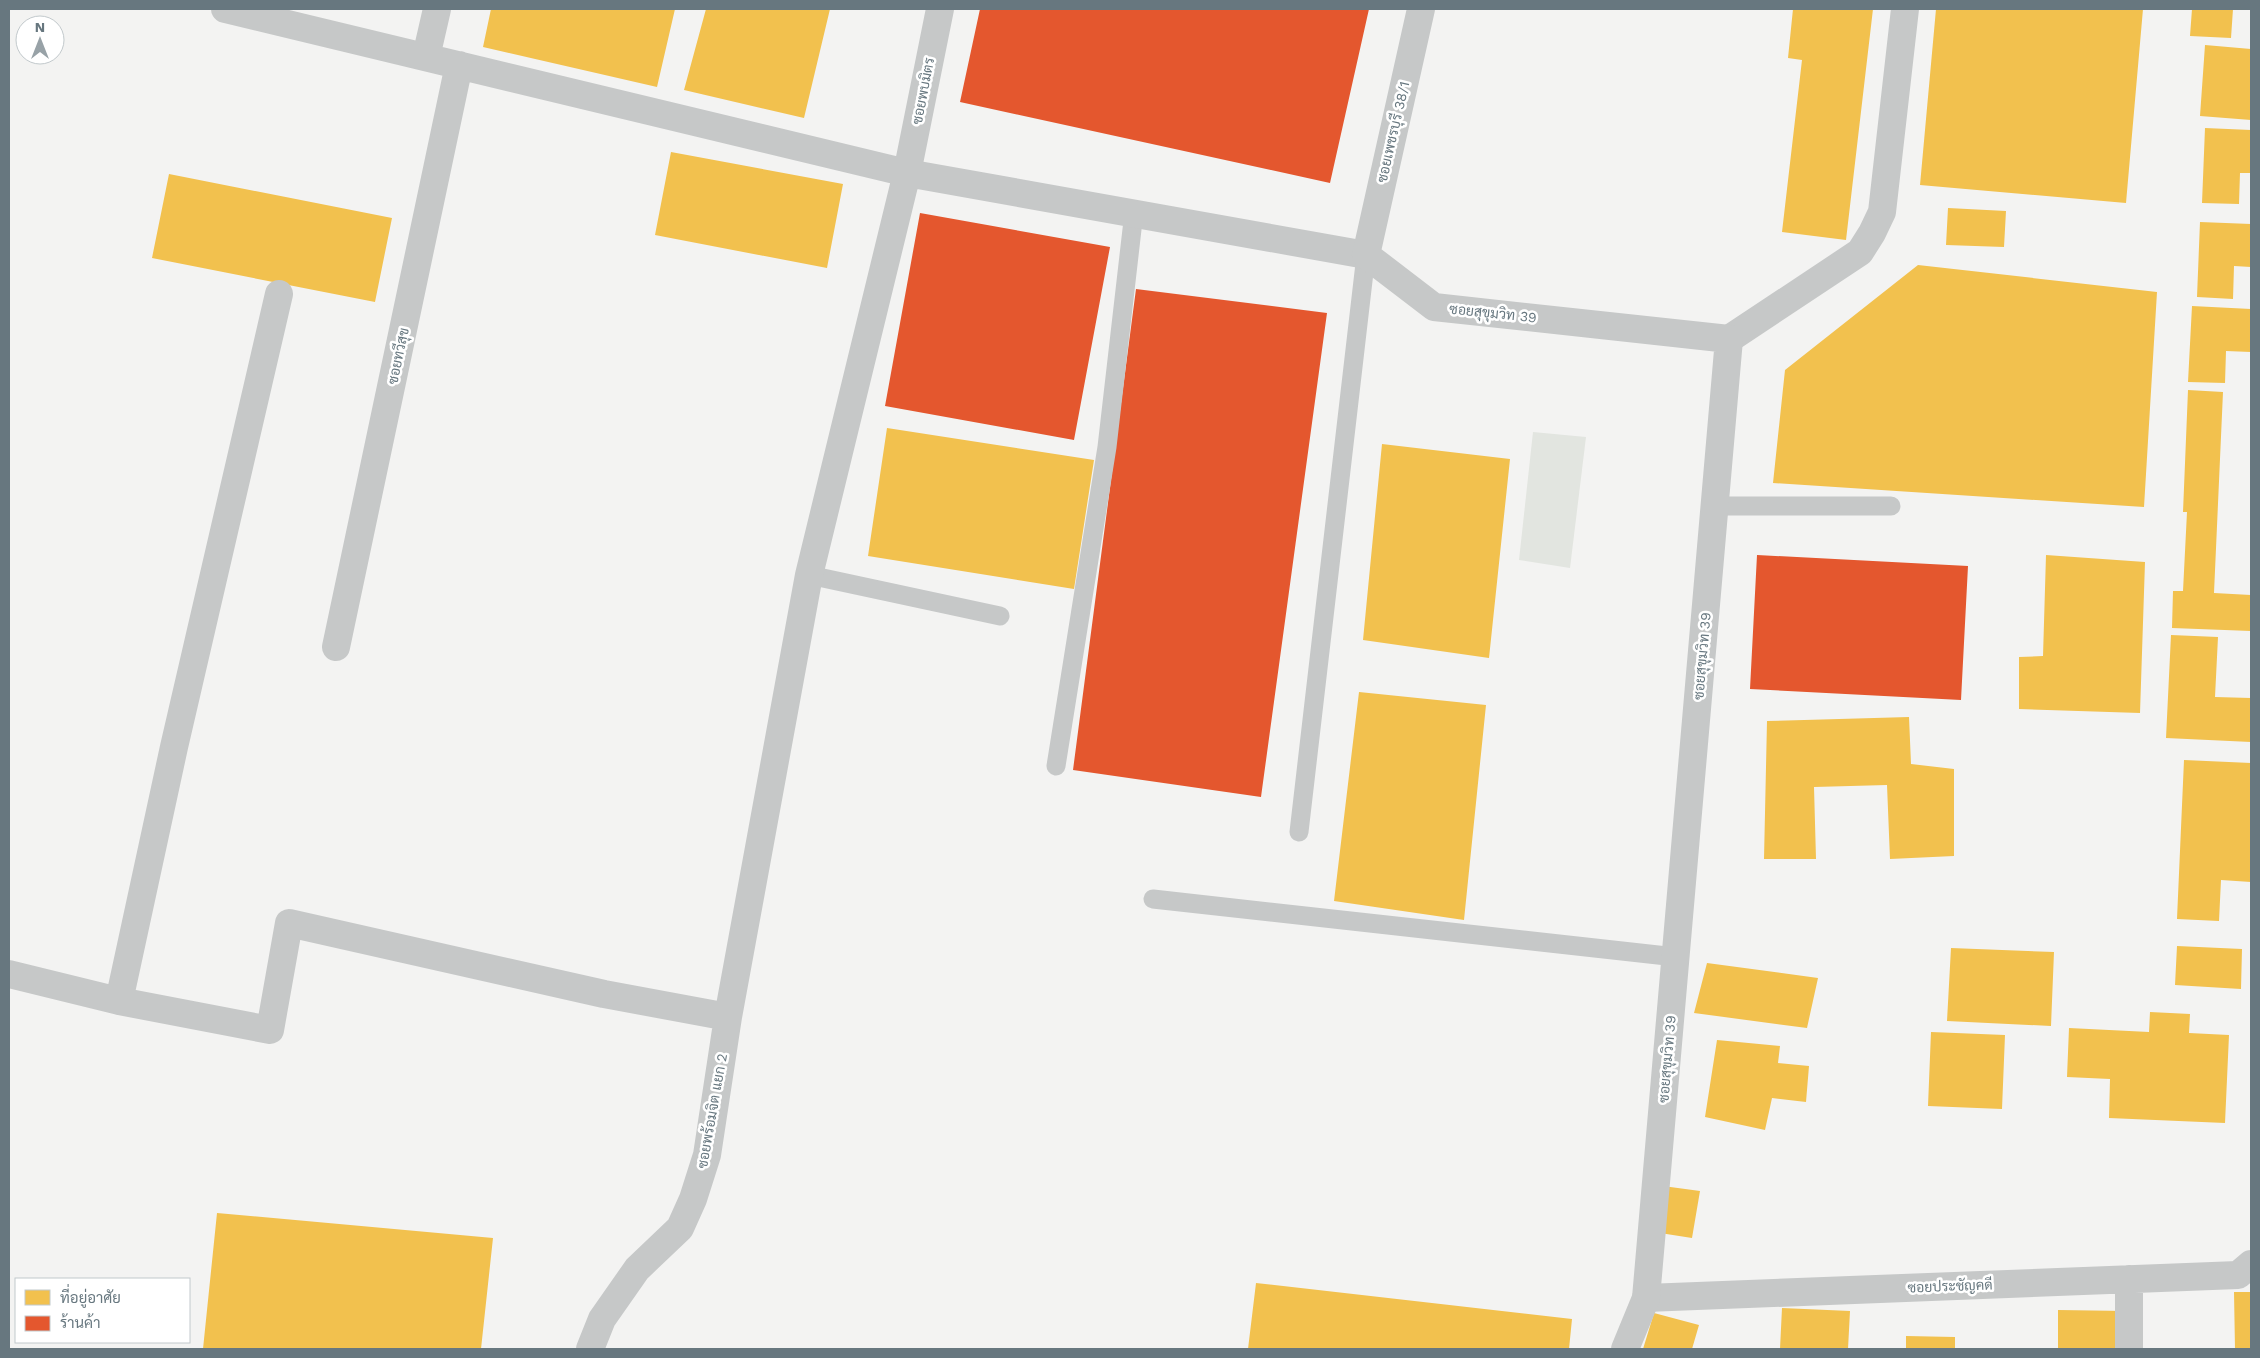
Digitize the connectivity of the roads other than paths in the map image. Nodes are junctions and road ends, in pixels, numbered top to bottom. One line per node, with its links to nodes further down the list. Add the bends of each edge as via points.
1 (225, 9): 6 (street)
2 (437, 9): 6 (street)
3 (940, 9): 8 (street, ซอยพบมิตร)
4 (1421, 9): 10 (street, ซอยเพชรบุรี 38/1)
5 (1905, 9): 12 (street, via 1882,212 1872,233 1860,252)
6 (426, 58): 7 (street)
7 (459, 65): 8 (street); 17 (street, ซอยทวีสุข)
8 (907, 173): 9 (street); 15 (street, ซอยพบมิตร)
9 (1134, 212): 10 (street); 18 (lane, via 1107,447)
10 (1366, 255): 12 (street, ซอยสุขุมวิท 39, via 1434,307); 19 (lane)
11 (278, 294): 23 (street)
12 (1729, 339): 13 (street, ซอยสุขุมวิท 39)
13 (1715, 506): 14 (lane); 21 (street, ซอยสุขุมวิท 39)
14 (1891, 506)
15 (810, 575): 16 (lane); 24 (street, ซอยพร้อมจิต แยก 2)
16 (1000, 616)
17 (336, 647)
18 (1056, 766)
19 (1300, 832)
20 (1153, 899): 21 (lane)
21 (1676, 957): 27 (street, ซอยสุขุมวิท 39)
22 (9, 974): 23 (street)
23 (119, 1001): 24 (street, via 270,1030 289,923 604,994)
24 (728, 1017): 28 (street, ซอยพร้อมจิต แยก 2, via 707,1155 693,1199 680,1228 637,1269 602,1319)
25 (2251, 1264): 26 (street, ซอยประชัญคดี, via 2238,1275)
26 (2129, 1279): 27 (street, ซอยประชัญคดี); 30 (street)
27 (1646, 1298): 29 (street, ซอยสุขุมวิท 39)
28 (590, 1349)
29 (1625, 1349)
30 (2129, 1349)

